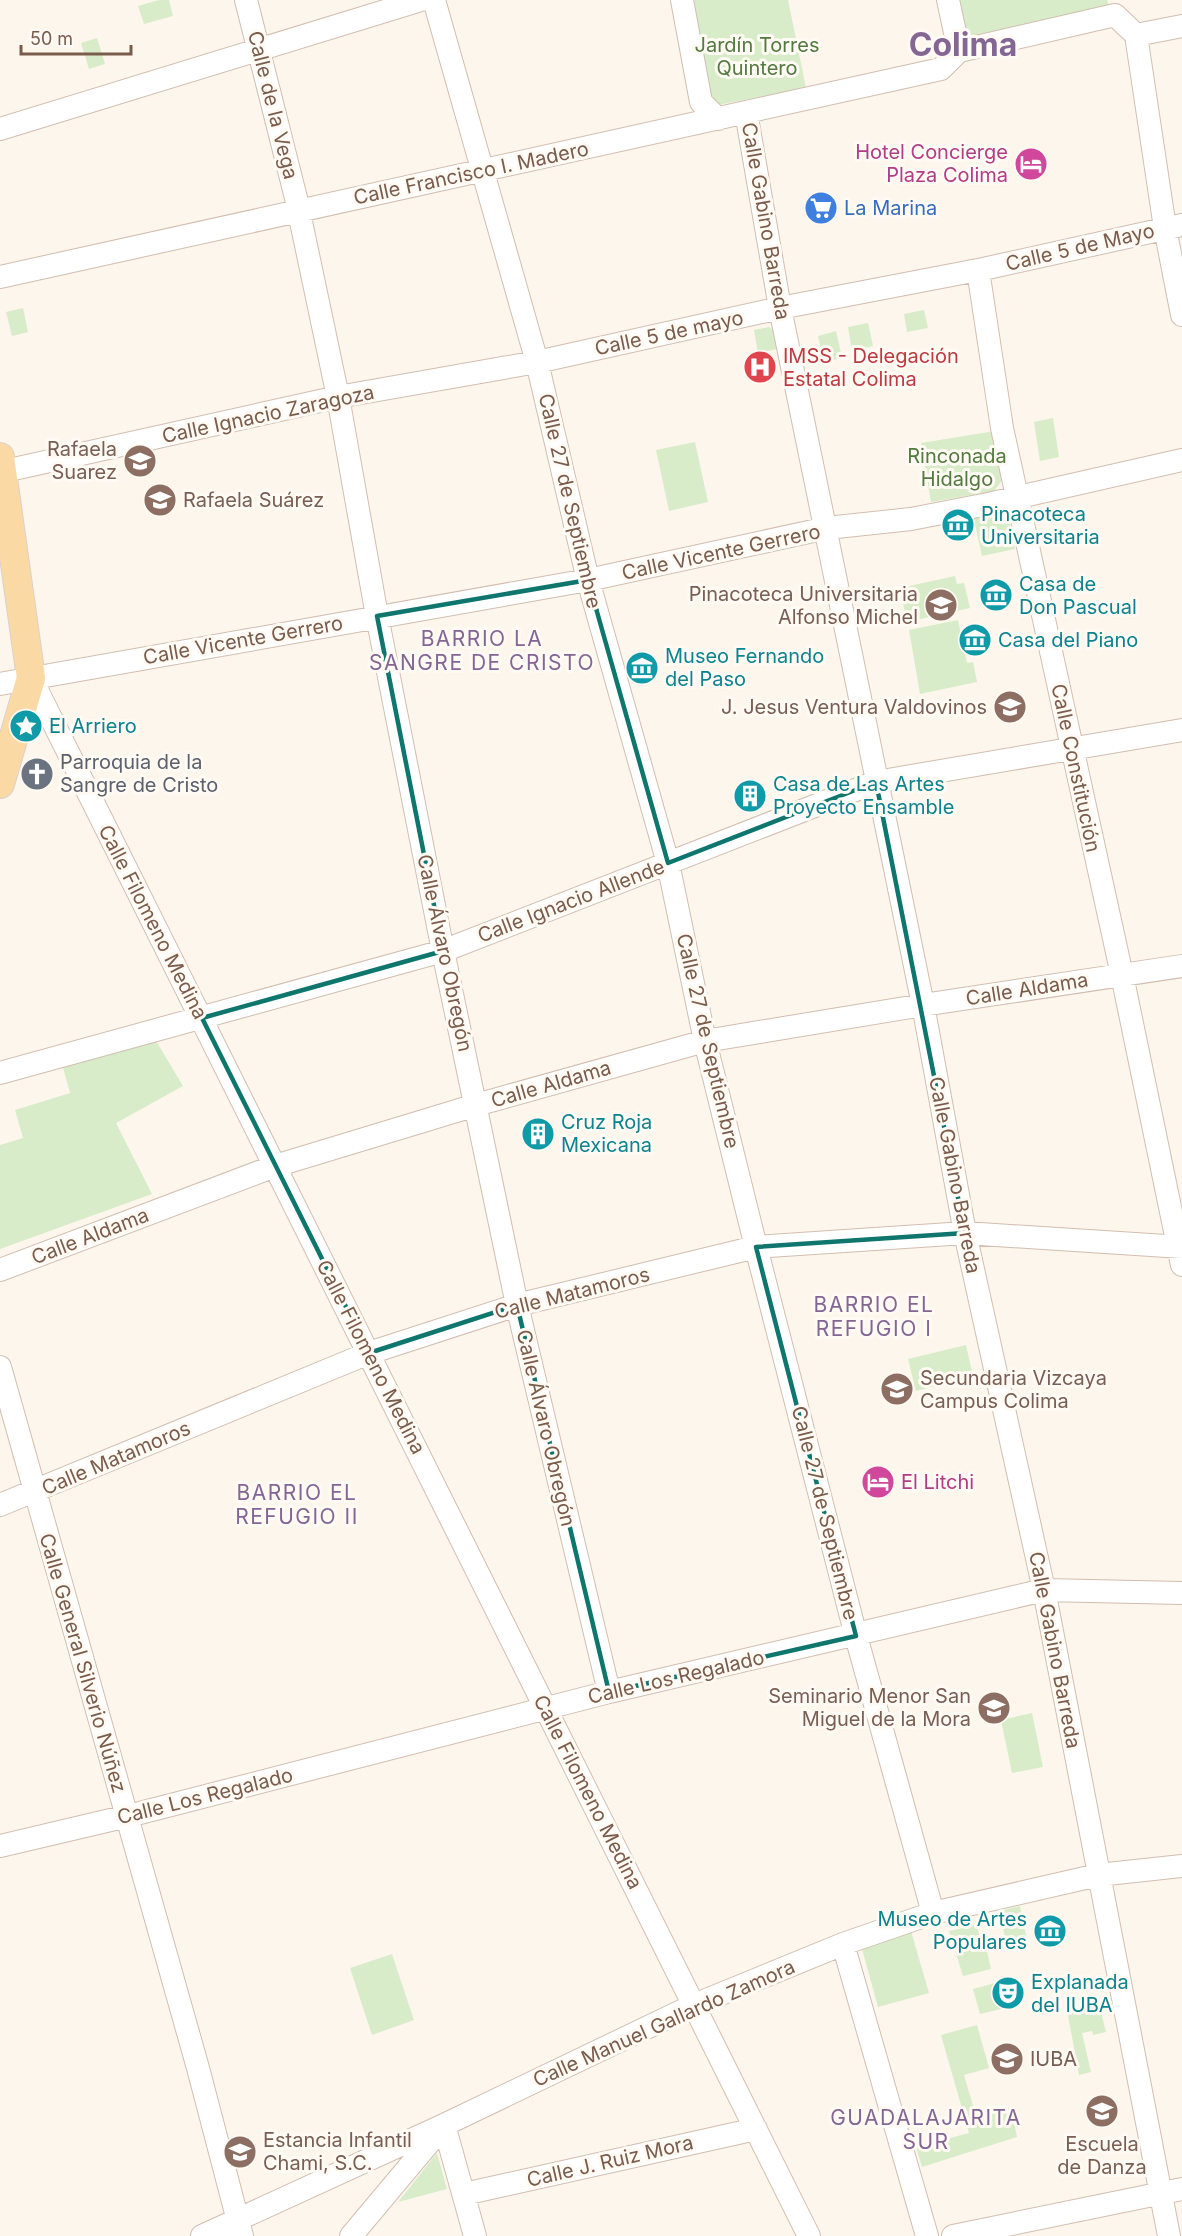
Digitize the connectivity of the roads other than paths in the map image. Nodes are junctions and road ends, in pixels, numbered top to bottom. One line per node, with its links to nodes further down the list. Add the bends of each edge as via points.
1 (246, 0): 9 (street, Calle de la Vega)
2 (421, 0): 9 (street)
3 (434, 0): 14 (street, Calle 27 de Septiembre)
4 (682, 0): 12 (street, via 701,102)
5 (948, 0): 10 (street)
6 (1114, 8): 8 (street); 10 (street)
7 (1182, 26): 8 (street)
8 (1136, 35): 16 (street)
9 (258, 49): 13 (street); 15 (street, Calle de la Vega)
10 (959, 51): 11 (street, Calle Francisco I. Madero, via 941,69)
11 (746, 112): 12 (street, Calle Francisco I. Madero); 19 (street, Calle Gabino Barreda)
12 (718, 119): 14 (street, Calle Francisco I. Madero)
13 (0, 129)
14 (482, 171): 15 (street, Calle Francisco I. Madero); 21 (street, Calle 27 de Septiembre)
15 (299, 211): 18 (street, Calle Francisco I. Madero); 22 (street, Calle Álvaro Obregón)
16 (1173, 226): 17 (street, Calle 5 de Mayo); 20 (street)
17 (978, 270): 19 (street, Calle 5 de mayo); 25 (street, Calle Constitución)
18 (0, 277)
19 (780, 308): 21 (street, Calle 5 de mayo); 26 (street, Calle Gabino Barreda)
20 (1182, 315)
21 (537, 362): 22 (street, Calle Ignacio Zaragoza); 27 (street, Calle 27 de Septiembre)
22 (338, 398): 24 (street, Calle Ignacio Zaragoza); 28 (street, Calle Álvaro Obregón)
23 (1182, 460): 25 (street, Calle Vicente Gerrero)
24 (1, 467): 29 (main road, Calle Filomeno Medina)
25 (1016, 497): 26 (street, Calle Vicente Gerrero, via 911,519); 32 (street, Calle Constitución)
26 (827, 528): 27 (street, Calle Vicente Gerrero); 33 (street, Calle Gabino Barreda)
27 (588, 580): 28 (street, Calle Vicente Gerrero); 35 (street, Calle 27 de Septiembre)
28 (377, 616): 29 (street, Calle Vicente Gerrero); 36 (street, Calle Álvaro Obregón)
29 (31, 678): 30 (street, Calle Vicente Gerrero); 34 (main road); 40 (street, Calle Filomeno Medina)
30 (0, 684)
31 (1182, 730): 32 (street, Calle Ignacio Allende)
32 (1071, 748): 33 (street, Calle Ignacio Allende); 38 (street, Calle Constitución)
33 (876, 782): 35 (street, Calle Ignacio Allende); 39 (street, Calle Gabino Barreda)
34 (0, 784)
35 (668, 863): 36 (street, Calle Ignacio Allende); 41 (street, Calle 27 de Septiembre)
36 (443, 951): 40 (street, Calle Ignacio Allende); 43 (street, Calle Álvaro Obregón)
37 (1182, 966): 38 (street, Calle Aldama)
38 (1122, 975): 39 (street, Calle Aldama); 47 (street, Calle Constitución)
39 (923, 1005): 41 (street, Calle Aldama); 45 (street, Calle Gabino Barreda)
40 (202, 1018): 42 (street, Calle Ignacio Allende); 44 (street, Calle Filomeno Medina)
41 (705, 1041): 43 (street, Calle Aldama); 46 (street, Calle 27 de Septiembre)
42 (0, 1073)
43 (476, 1105): 44 (street, Calle Aldama); 49 (street, Calle Álvaro Obregón)
44 (275, 1166): 48 (street, Calle Aldama); 50 (street, Calle Filomeno Medina)
45 (965, 1233): 46 (street, Calle Matamoros); 47 (street, Calle Matamoros); 54 (street, Calle Gabino Barreda)
46 (756, 1247): 49 (street, Calle Matamoros); 56 (street, Calle 27 de Septiembre)
47 (1180, 1253)
48 (0, 1270)
49 (517, 1305): 50 (street, Calle Matamoros); 57 (street, Calle Álvaro Obregón)
50 (369, 1353): 52 (street, Calle Matamoros); 58 (street, Calle Filomeno Medina)
51 (0, 1367): 52 (street, Calle General Silverio Núñez)
52 (35, 1491): 53 (street, Calle Matamoros); 59 (street, Calle General Silverio Núñez)
53 (0, 1506)
54 (1044, 1590): 55 (street, Calle Los Regalado); 56 (street, Calle Los Regalado); 62 (street, Calle Gabino Barreda)
55 (1182, 1593)
56 (856, 1636): 57 (street, Calle Los Regalado); 63 (street, Calle 27 de Septiembre)
57 (609, 1692): 58 (street, Calle Los Regalado)
58 (546, 1709): 59 (street, Calle Los Regalado); 65 (street, Calle Filomeno Medina)
59 (126, 1817): 60 (street, Calle Los Regalado); 70 (street, Calle General Silverio Núñez)
60 (0, 1846)
61 (1182, 1866): 62 (street, Calle Manuel Gallardo Zamora)
62 (1098, 1875): 63 (street, Calle Manuel Gallardo Zamora); 68 (street, Calle Gabino Barreda)
63 (933, 1912): 64 (street, Calle Manuel Gallardo Zamora)
64 (843, 1944): 65 (street, Calle Manuel Gallardo Zamora); 76 (street)
65 (694, 2005): 66 (street, Calle Manuel Gallardo Zamora); 67 (street, Calle Filomeno Medina)
66 (444, 2125): 69 (street); 70 (street, Calle Manuel Gallardo Zamora); 73 (street)
67 (756, 2129): 69 (street, Calle J. Ruiz Mora); 75 (street, Calle Filomeno Medina)
68 (1171, 2191): 71 (street); 78 (street, Calle Gabino Barreda)
69 (464, 2194): 74 (street)
70 (239, 2228): 72 (street, Calle Manuel Gallardo Zamora)
71 (998, 2232): 77 (street)
72 (202, 2236)
73 (351, 2236)
74 (476, 2236)
75 (809, 2236)
76 (927, 2236)
77 (953, 2236)
78 (1169, 2236)

